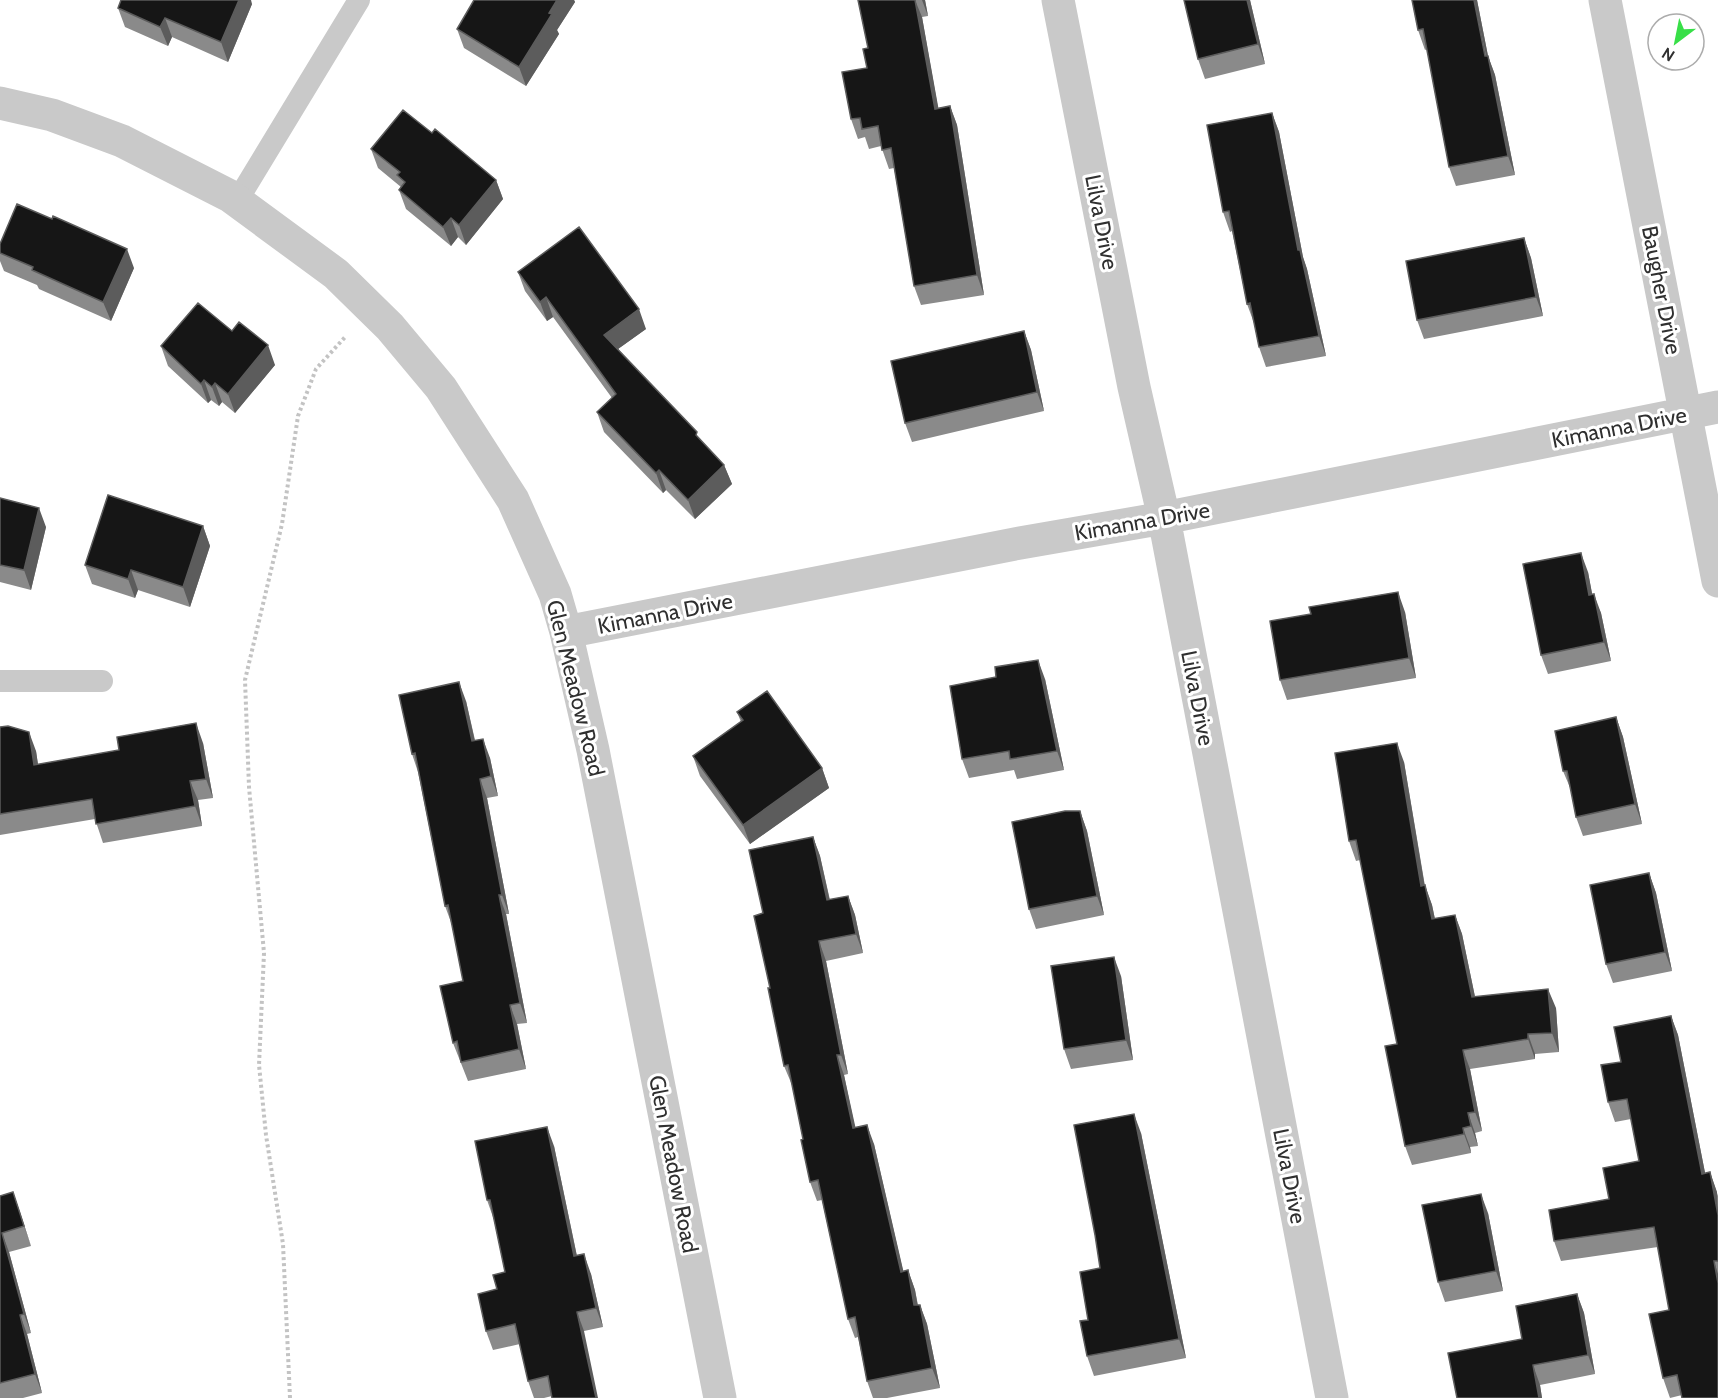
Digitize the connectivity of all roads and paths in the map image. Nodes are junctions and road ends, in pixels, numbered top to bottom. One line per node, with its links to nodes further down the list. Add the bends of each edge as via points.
1 (359, 0): 5 (lane)
2 (1058, 0): 9 (street, Lilva Drive, via 1134,387)
3 (1605, 0): 8 (street, Baugher Drive)
4 (0, 103): 5 (street, Glen Meadow Road, via 52,115 122,141)
5 (237, 201): 6 (street, Glen Meadow Road, via 336,274)
6 (372, 309): 11 (street, Glen Meadow Road, via 441,388 513,500 555,594); 14 (path, via 316,369 298,416 282,524 245,680 249,787 264,953 259,1065 283,1244)
7 (1718, 407): 8 (street, Kimanna Drive)
8 (1686, 414): 9 (street, Kimanna Drive); 10 (street, Baugher Drive)
9 (1164, 518): 11 (street, Kimanna Drive); 16 (street, Lilva Drive)
10 (1718, 581)
11 (566, 632): 15 (street, Glen Meadow Road, via 593,750)
12 (0, 681): 13 (lane)
13 (102, 681)
14 (290, 1398)
15 (720, 1398)
16 (1332, 1398)

